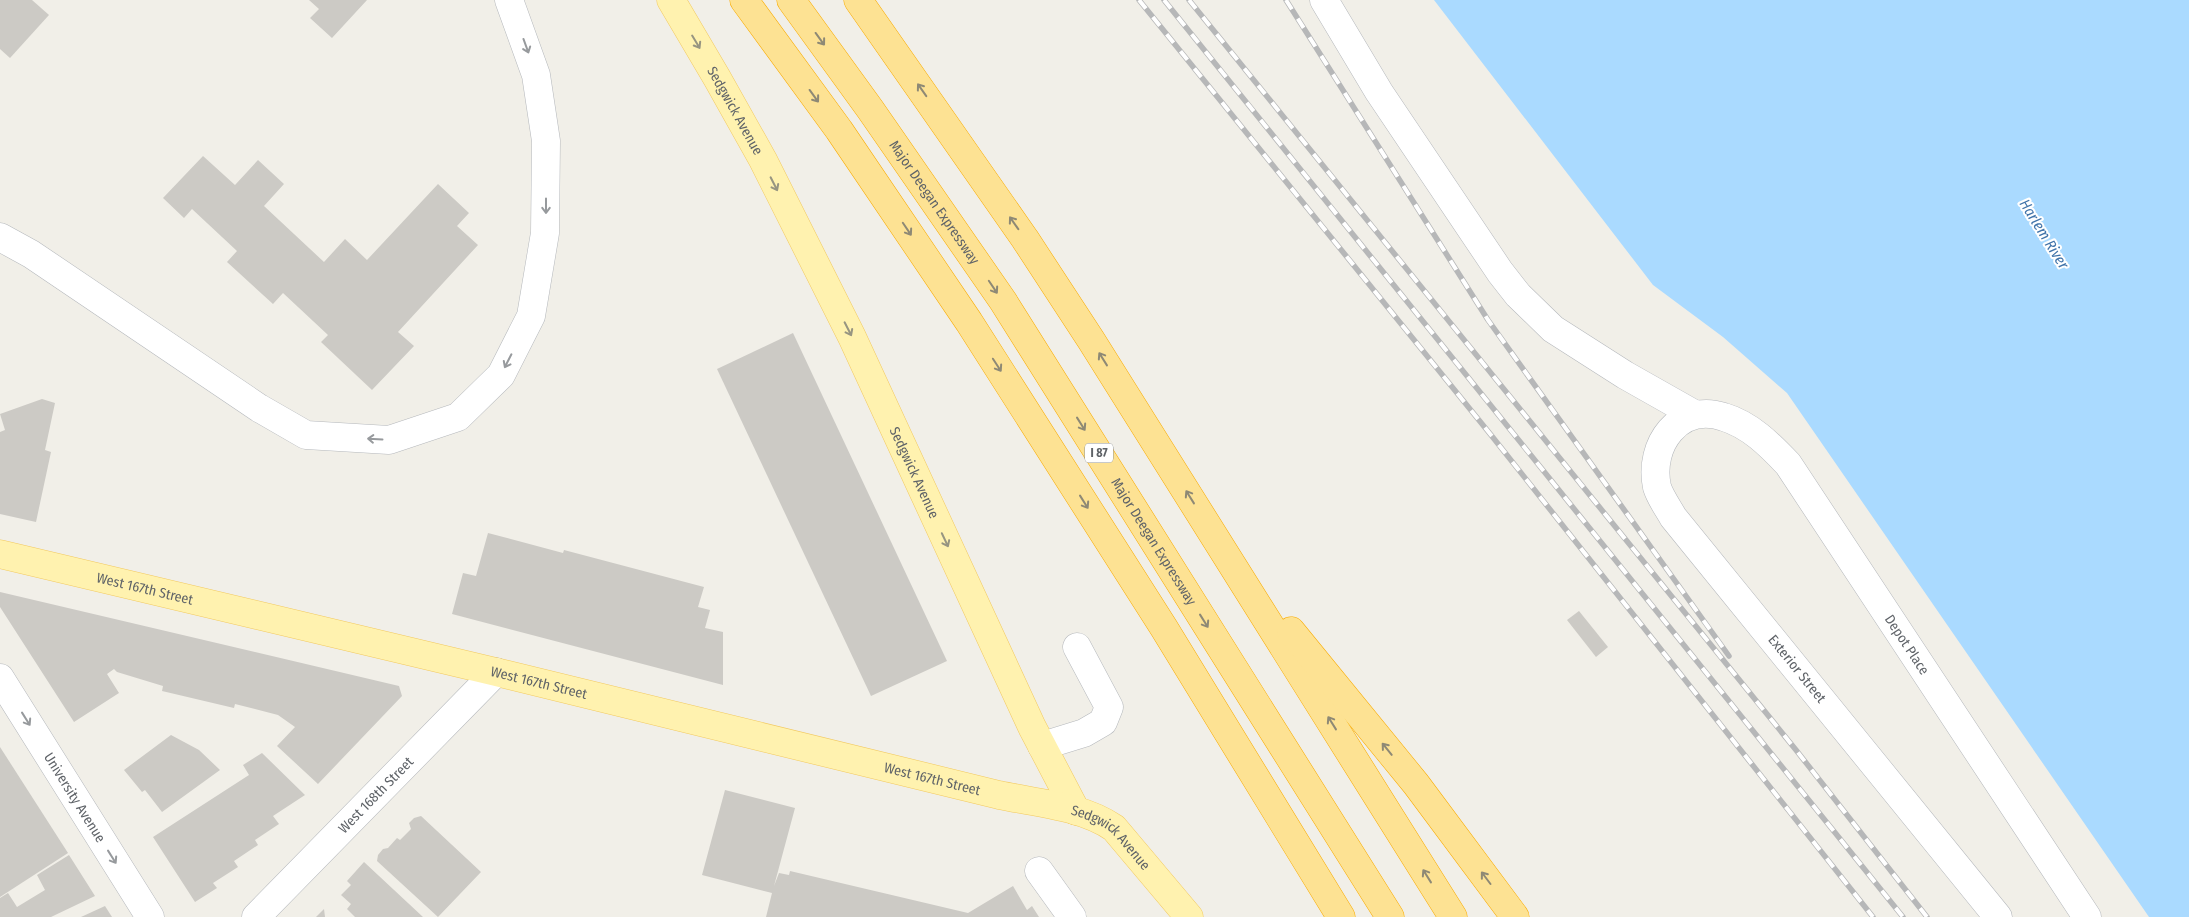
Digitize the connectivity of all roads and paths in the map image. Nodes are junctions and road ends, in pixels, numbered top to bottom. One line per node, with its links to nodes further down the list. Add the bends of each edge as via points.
1 (509, 0): 7 (street, one-way to 7, via 536,75 546,141 545,233 531,316 501,375 458,418 389,440 306,435 260,408 31,254)
2 (670, 0): 14 (main road, Sedgwick Avenue, one-way to 14, via 762,160 852,337)
3 (744, 0): 21 (highway, one-way to 21, via 844,138 975,331 1164,628)
4 (791, 0): 22 (highway, Major Deegan Expressway / I 87, one-way to 22, via 1003,302)
5 (858, 0): 9 (highway, one-way to 5, via 1025,239)
6 (1324, 0): 8 (street, via 1379,92 1518,295 1553,329)
7 (0, 237)
8 (1694, 414): 25 (street, Exterior Street, via 1663,438 1656,471 1657,487 1664,502); 26 (street, Depot Place, via 1724,417 1742,425 1772,446 1788,464)
9 (1216, 538): 23 (highway, one-way to 9); 24 (highway, one-way to 9, via 1416,784)
10 (0, 554): 12 (main road, West 167th Street)
11 (1077, 647): 14 (street, via 1109,707 1103,722 1084,733)
12 (496, 672): 15 (main road, West 167th Street); 18 (street, West 168th Street)
13 (0, 678): 17 (street, University Avenue, one-way to 17)
14 (1042, 746): 15 (main road, Sedgwick Avenue)
15 (1076, 811): 20 (main road, Sedgwick Avenue, via 1104,820 1114,828)
16 (1038, 871): 19 (street)
17 (150, 917)
18 (256, 917)
19 (1072, 917)
20 (1189, 917)
21 (1342, 917)
22 (1390, 917)
23 (1453, 917)
24 (1515, 917)
25 (1998, 917)
26 (2087, 917)

